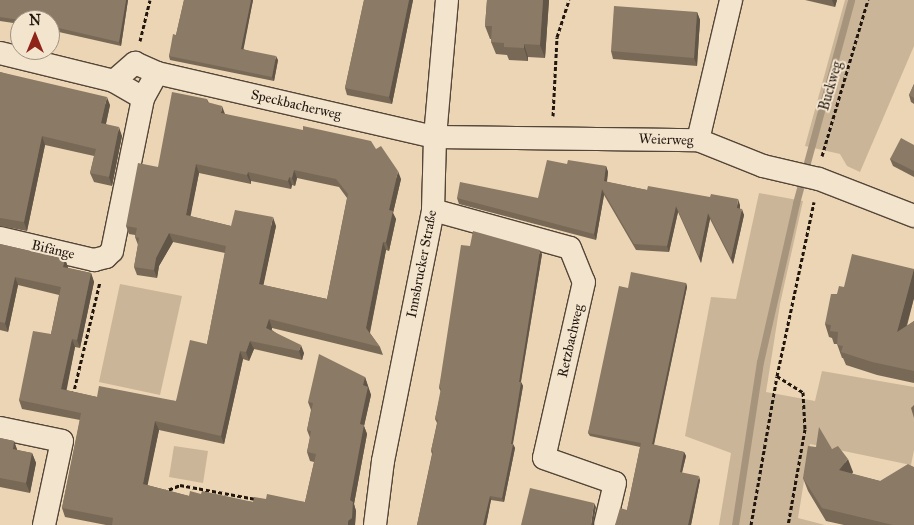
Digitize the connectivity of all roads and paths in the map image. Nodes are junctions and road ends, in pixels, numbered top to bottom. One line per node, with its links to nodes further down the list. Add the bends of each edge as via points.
1 (150, 0): 7 (path)
2 (447, 0): 11 (street, Innsbrucker Straße)
3 (569, 0): 12 (path, via 557,37)
4 (732, 0): 13 (street)
5 (868, 0): 14 (path, Buckweg, via 821,163)
6 (0, 53): 9 (street)
7 (135, 63): 8 (street, Speckbacherweg); 9 (street)
8 (157, 74): 10 (street); 11 (street, Speckbacherweg)
9 (114, 81): 10 (street)
10 (143, 98): 18 (street, via 112,251)
11 (435, 137): 12 (street, Weierweg); 15 (street, Innsbrucker Straße)
12 (552, 137): 13 (street, Weierweg)
13 (698, 140): 14 (street, Weierweg, via 762,166)
14 (809, 177): 16 (street, Weierweg); 19 (path, Buckweg)
15 (433, 210): 29 (street, Innsbrucker Straße, via 383,461); 30 (street, Retzbachweg, via 570,248 584,282 544,458 615,482)
16 (914, 216)
17 (0, 238): 18 (street, Bifänge, via 94,260)
18 (106, 257): 20 (path)
19 (777, 376): 31 (path, Buckweg); 32 (path, via 803,392 805,429)
20 (71, 402)
21 (0, 428): 28 (street, via 62,441)
22 (192, 488): 23 (path); 24 (path, via 180,485 165,490); 25 (path)
23 (190, 495)
24 (159, 497)
25 (252, 498): 26 (path); 27 (path)
26 (261, 500)
27 (251, 504)
28 (44, 525)
29 (375, 525)
30 (606, 525)
31 (751, 525)
32 (788, 525)

